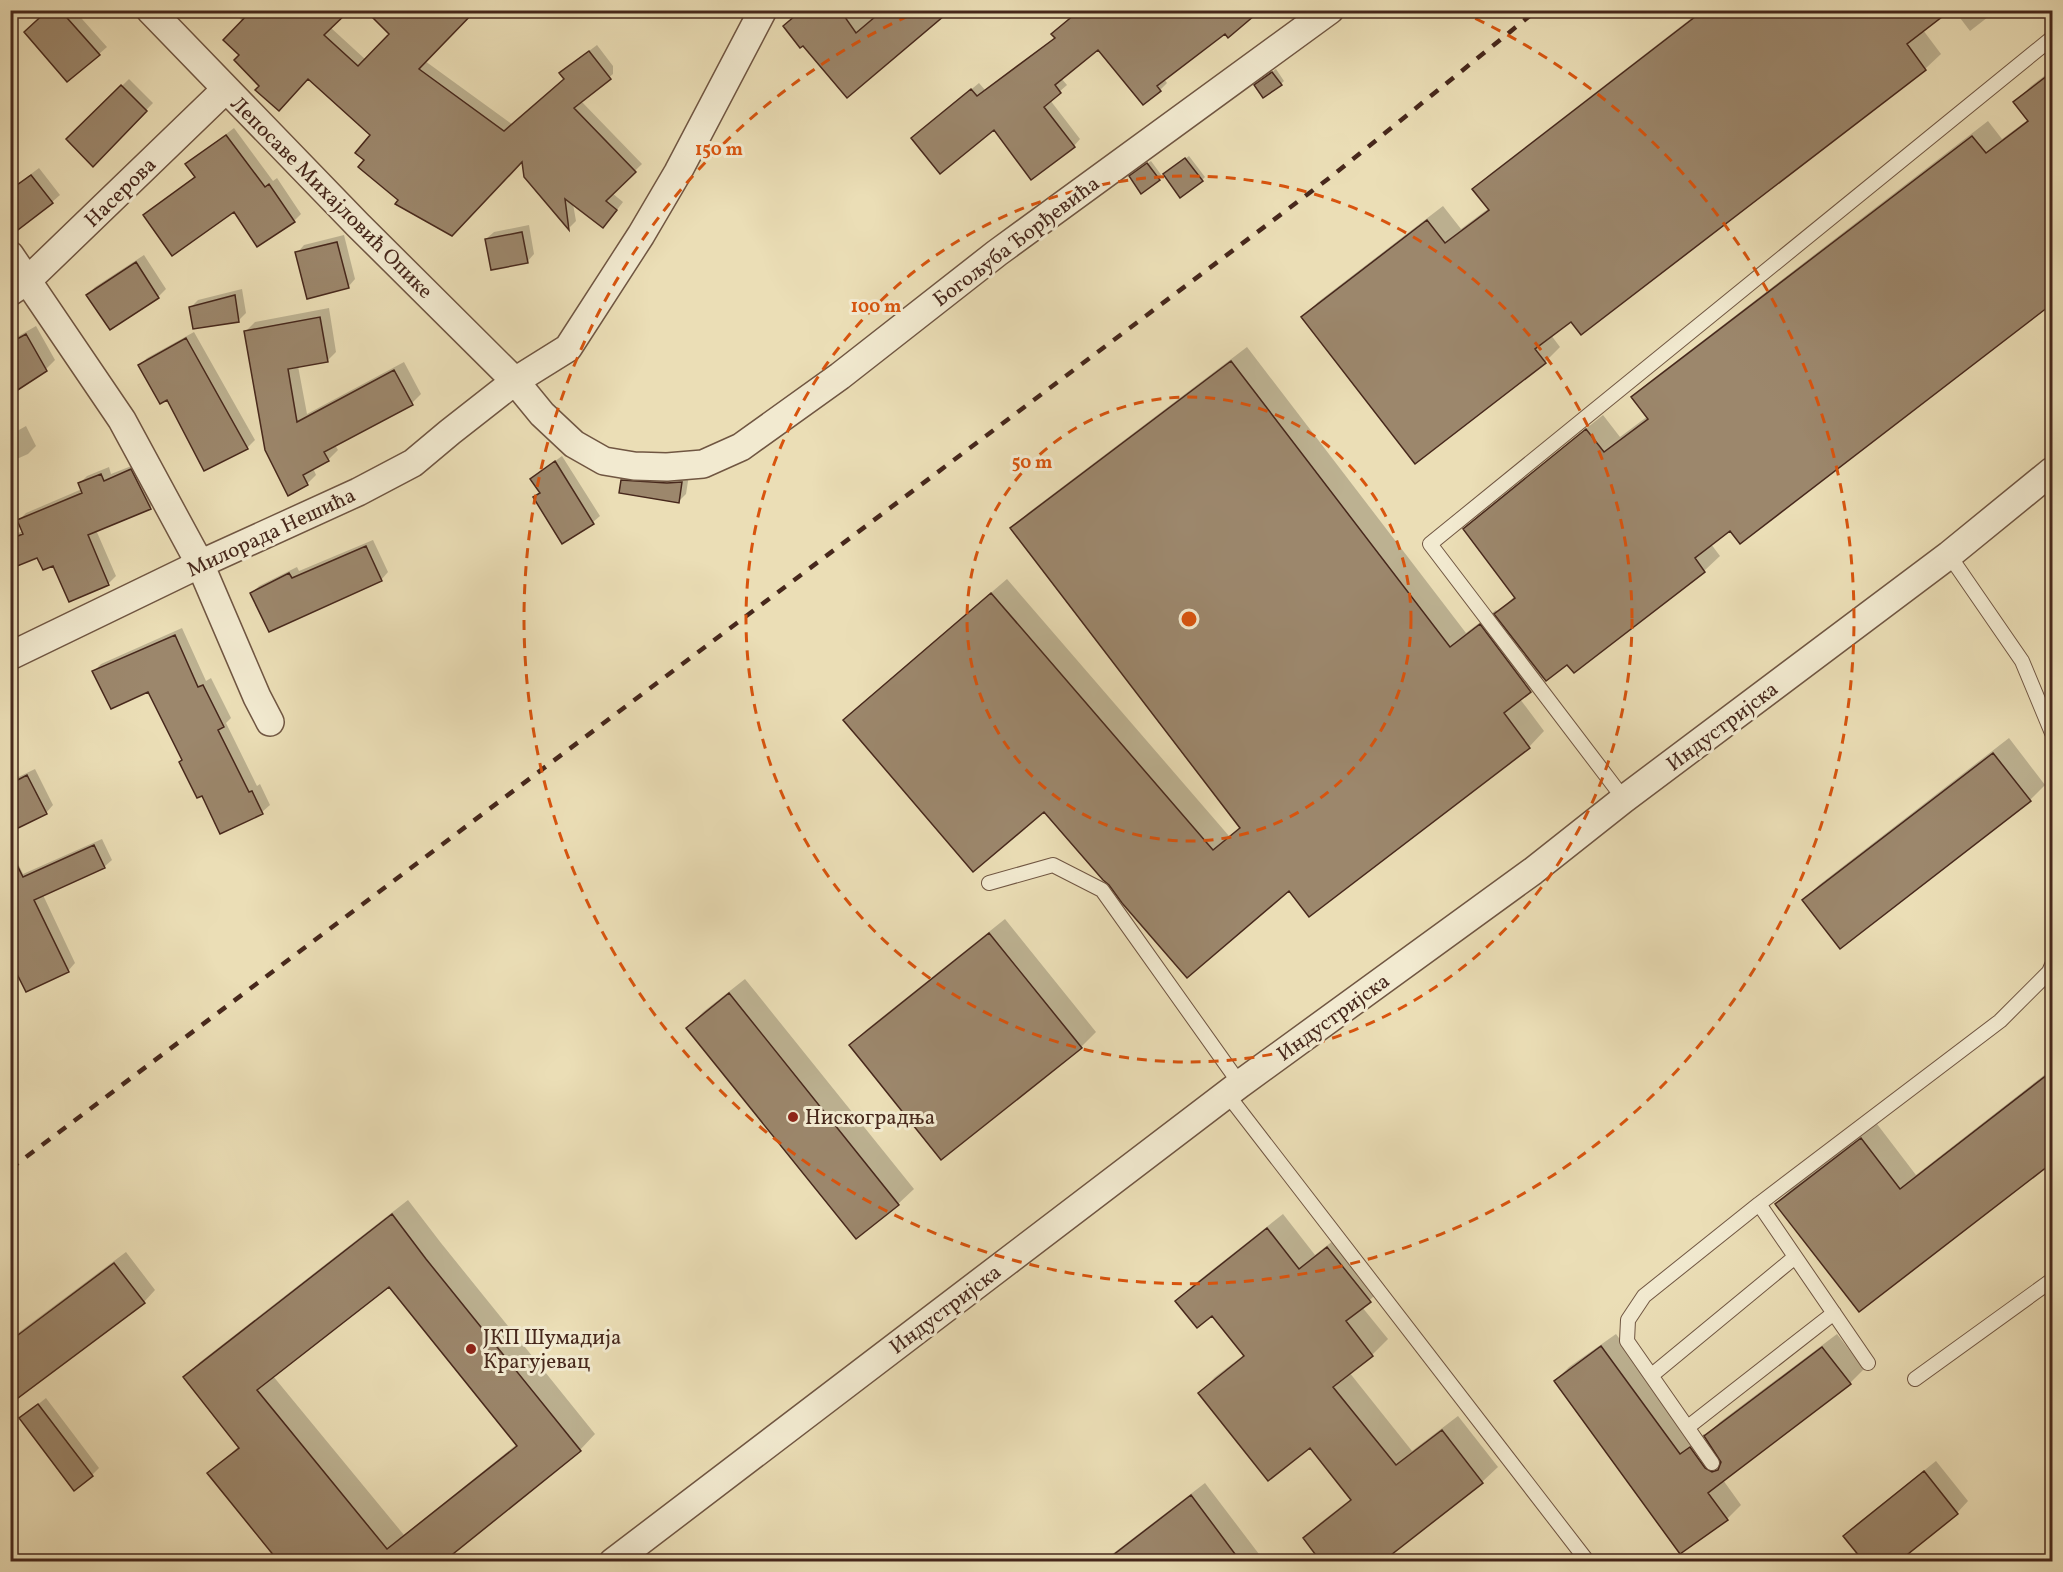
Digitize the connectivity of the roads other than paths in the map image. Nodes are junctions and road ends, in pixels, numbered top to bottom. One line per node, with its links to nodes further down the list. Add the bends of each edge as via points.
1 (150, 10): 5 (street, Лепосаве Михајловић Опике)
2 (763, 10): 8 (street, Милорада Нешића, via 678,172 568,348)
3 (1330, 10): 8 (street, Богољуба Ђорђевића, via 741,447 703,464 634,466 604,461 574,444)
4 (2052, 38): 15 (lane, via 1430,544)
5 (226, 89): 7 (street, Насерова); 8 (street, Лепосаве Михајловић Опике)
6 (10, 255): 7 (street)
7 (19, 286): 11 (street, via 122,420)
8 (515, 381): 11 (street, Милорада Нешића, via 413,463)
9 (2052, 471): 10 (street, Индустријска)
10 (1949, 555): 14 (lane, via 2022,661); 15 (street, Индустријска)
11 (200, 564): 12 (street, Милорада Нешића); 13 (street)
12 (10, 656)
13 (270, 722)
14 (2052, 733)
15 (1624, 799): 18 (street, Индустријска, via 1533,871)
16 (989, 883): 18 (lane, via 1053,865 1102,890)
17 (2052, 965): 19 (lane, via 2000,1021)
18 (1234, 1089): 28 (street, Индустријска); 29 (lane)
19 (1759, 1204): 20 (lane); 24 (lane, via 1644,1296 1628,1320 1627,1341)
20 (1795, 1257): 22 (lane); 24 (lane)
21 (2052, 1280): 25 (lane)
22 (1834, 1313): 23 (lane); 26 (lane)
23 (1868, 1363)
24 (1652, 1375): 26 (lane)
25 (1915, 1379)
26 (1688, 1427): 27 (lane)
27 (1712, 1462)
28 (613, 1562)
29 (1588, 1562)

